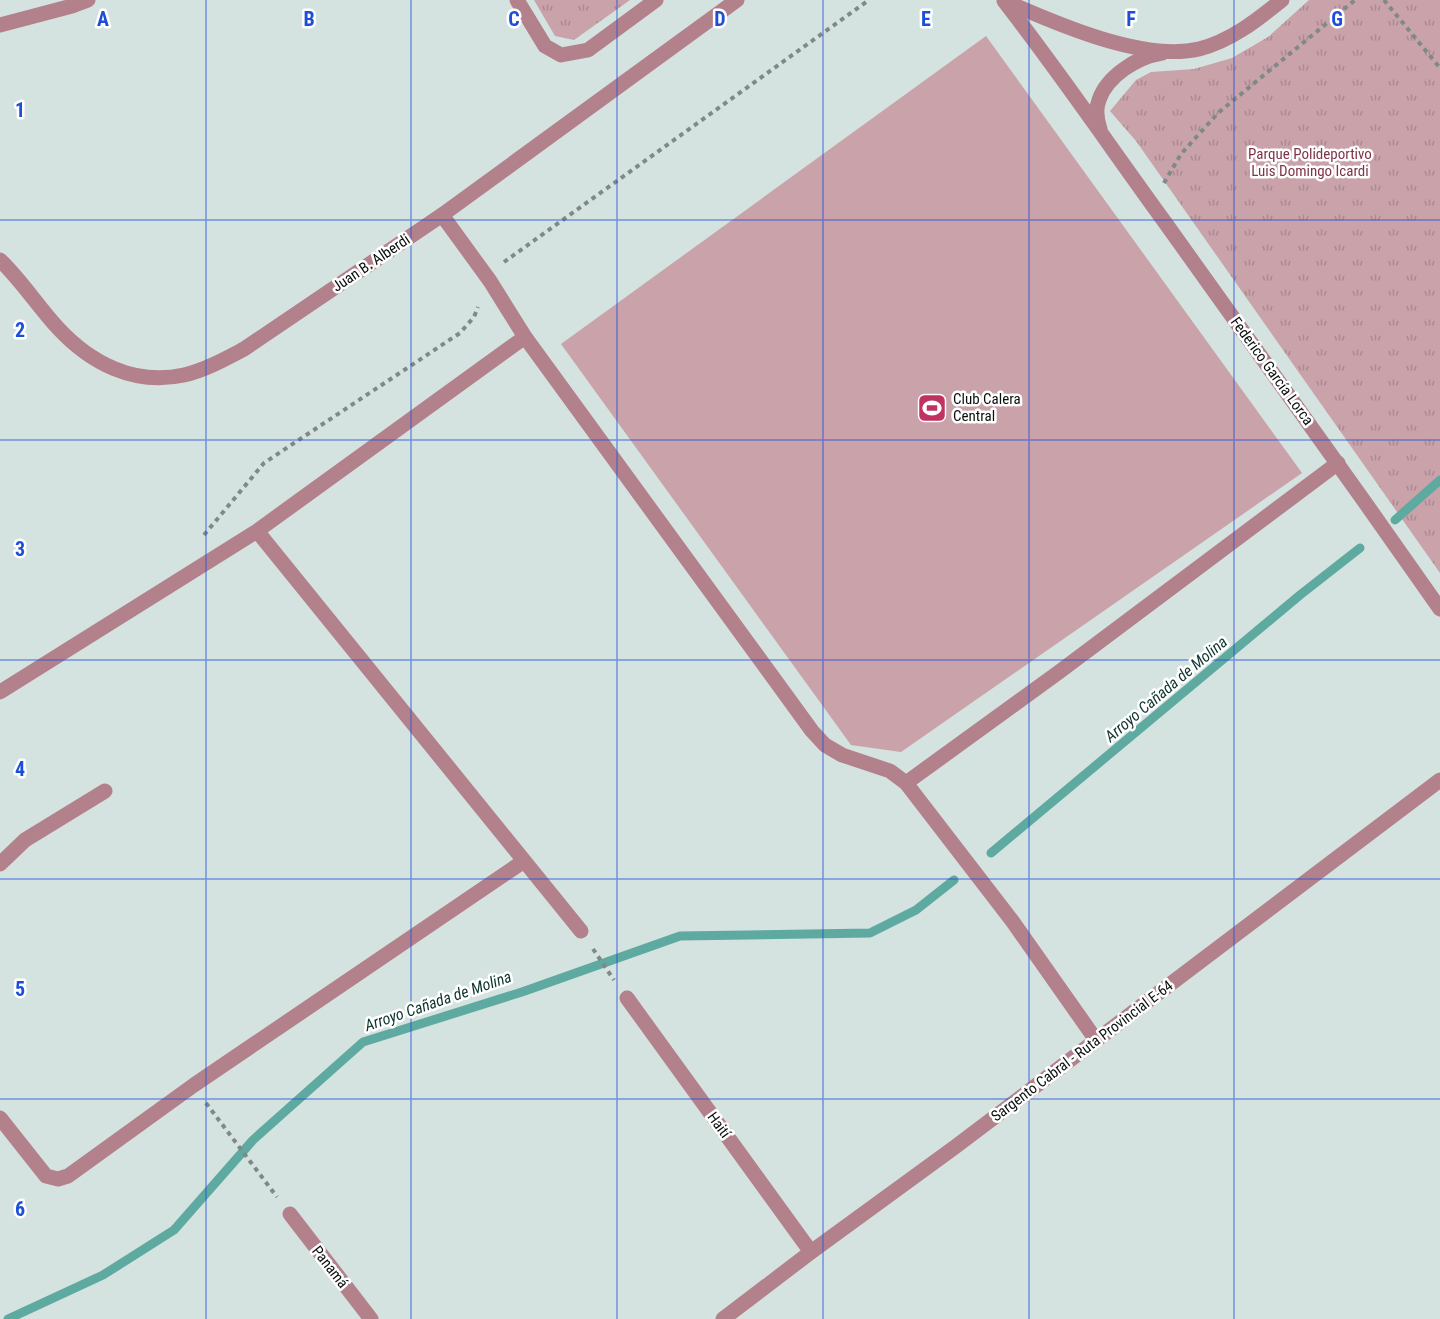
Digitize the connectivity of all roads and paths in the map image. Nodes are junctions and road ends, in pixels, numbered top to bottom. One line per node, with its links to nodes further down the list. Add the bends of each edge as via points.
1 (88, 0): 10 (street)
2 (517, 0): 3 (street, via 544,46 561,55 588,50)
3 (656, 0)
4 (737, 0): 15 (street, Juan B. Alberdi)
5 (869, 0): 17 (path, via 500,265)
6 (1282, 0): 11 (street, via 1255,22 1220,42)
7 (1355, 0): 14 (path, via 1218,113 1181,154)
8 (1384, 0): 12 (path)
9 (1003, 1): 11 (street, via 1119,44); 13 (street, Federico García Lorca, via 1048,57)
10 (0, 25)
11 (1176, 51): 13 (street, via 1141,58 1119,74 1099,100)
12 (1440, 68)
13 (1101, 135): 14 (street, Federico García Lorca)
14 (1152, 204): 19 (street, Federico García Lorca)
15 (442, 216): 16 (street, Juan B. Alberdi, via 244,349 184,375 155,378 128,374 102,364 78,348); 17 (street)
16 (0, 260)
17 (490, 281): 18 (street); 21 (path, via 474,317 460,333 264,463)
18 (525, 338): 20 (street); 25 (street, via 812,731 842,755 890,771)
19 (1338, 463): 22 (street, Federico García Lorca); 25 (street)
20 (257, 531): 23 (street); 27 (street)
21 (202, 537)
22 (1440, 609)
23 (0, 692)
24 (1440, 780): 31 (street, Sargento Cabral - Ruta Provincial E-64)
25 (906, 783): 31 (street, via 1013,922)
26 (105, 791): 28 (street, via 25,840)
27 (524, 861): 29 (street); 33 (street, via 194,1085 68,1176 46,1176)
28 (0, 864)
29 (581, 931): 30 (path)
30 (627, 998): 35 (street, Haití)
31 (1096, 1040): 35 (street, Sargento Cabral - Ruta Provincial E-64)
32 (203, 1098): 34 (path)
33 (0, 1118)
34 (287, 1210): 36 (street, Panamá)
35 (811, 1252): 37 (street, Sargento Cabral - Ruta Provincial E-64)
36 (371, 1319)
37 (723, 1319)

